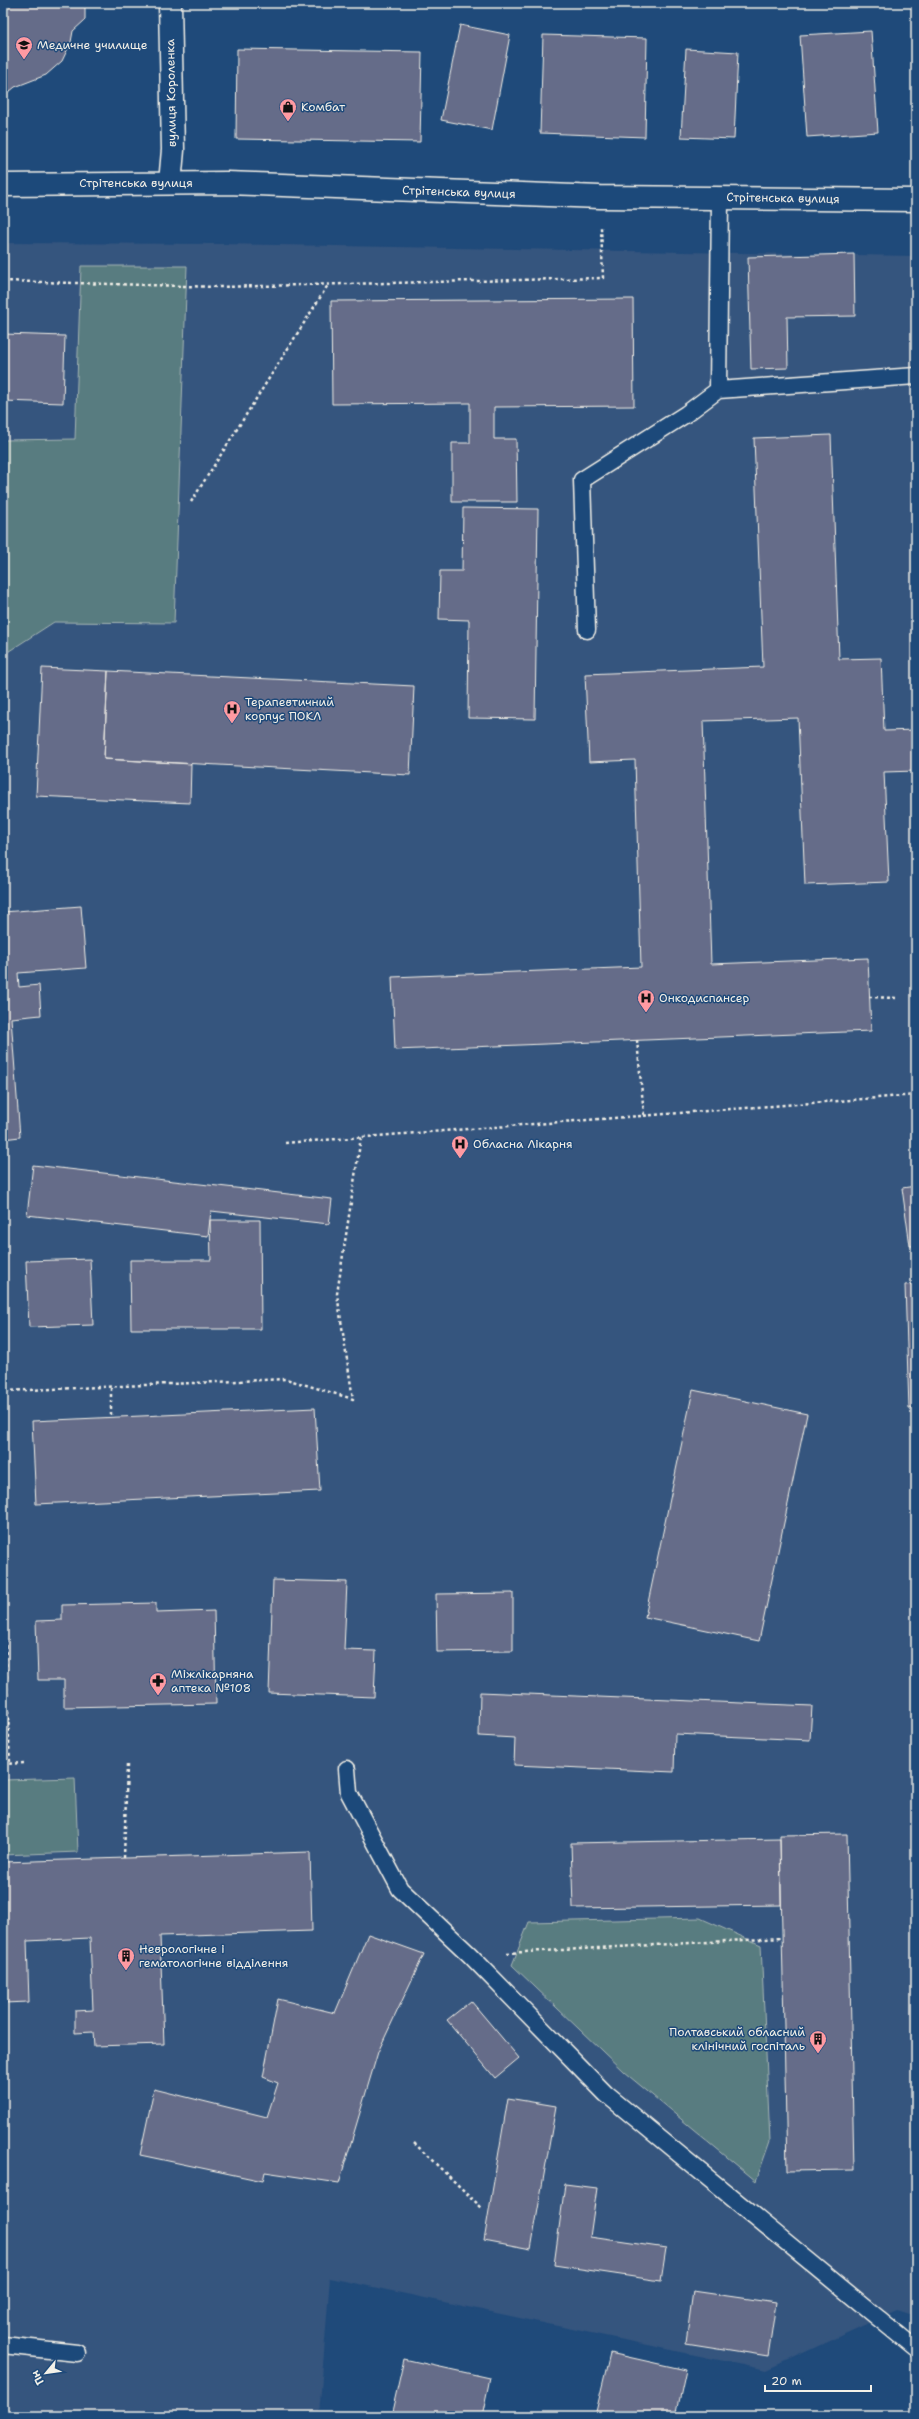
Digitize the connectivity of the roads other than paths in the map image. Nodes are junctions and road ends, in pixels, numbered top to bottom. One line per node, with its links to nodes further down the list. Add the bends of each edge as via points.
1 (170, 3): 2 (street, вулиця Короленка, via 173,150)
2 (170, 183): 3 (street, Стрітенська вулиця); 4 (street, Стрітенська вулиця, via 600,197)
3 (3, 185)
4 (720, 198): 5 (street, Стрітенська вулиця); 7 (lane)
5 (916, 200)
6 (916, 376): 7 (lane)
7 (718, 390): 8 (lane, via 686,414 582,480)
8 (587, 630)
9 (347, 1769): 11 (lane, via 349,1793 400,1889 606,2094)
10 (3, 2345): 12 (lane)
11 (916, 2349)
12 (77, 2353)

